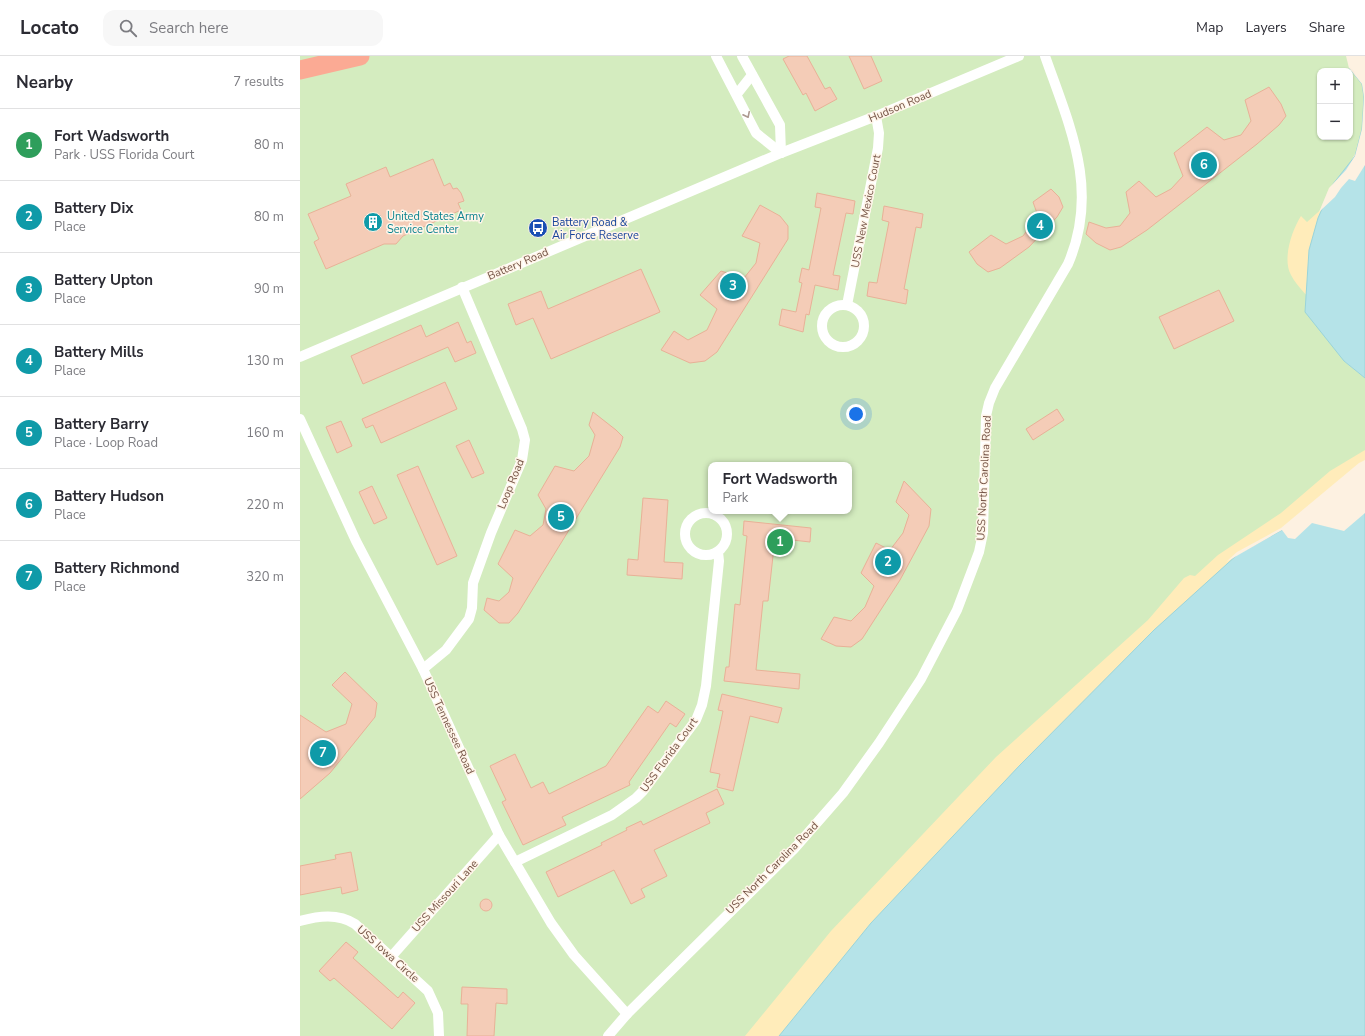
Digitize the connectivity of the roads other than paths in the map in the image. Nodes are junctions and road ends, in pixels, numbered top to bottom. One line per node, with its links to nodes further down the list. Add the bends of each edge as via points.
1 (360, 56): 6 (highway)
2 (716, 56): 8 (street)
3 (742, 56): 7 (street)
4 (1019, 56): 9 (street, Hudson Road)
5 (1045, 56): 23 (street, USS North Carolina Road, via 1078,150 1082,199 1080,228 1068,264 995,388 989,403 986,416 981,542 974,570 957,610 922,679 843,793 794,849)
6 (300, 70)
7 (752, 75): 8 (street); 10 (street, via 780,125)
8 (737, 94): 10 (street, one-way to 10, via 756,133)
9 (876, 116): 10 (street, Hudson Road); 12 (street, USS New Mexico Court, via 878,148)
10 (781, 153): 11 (street, Battery Road)
11 (462, 287): 13 (street, Battery Road); 18 (street, Loop Road, via 525,440 522,460 473,583 472,608 468,619 446,650)
12 (847, 305): 12 (street, via 859,312 865,324 864,330 858,342 852,346 839,347 827,340 822,326 823,318 833,308)
13 (300, 358)
14 (300, 419): 18 (street, USS Tennessee Road, via 356,541)
15 (708, 513): 17 (street, USS Florida Court, via 693,517 685,530 687,544 697,554 712,555)
16 (714, 514): 17 (street, USS Florida Court, via 724,522 727,529 726,542)
17 (718, 552): 20 (street, USS Florida Court, via 706,686 696,720 643,791 628,804 612,815)
18 (423, 669): 19 (street, USS Tennessee Road)
19 (499, 835): 20 (street, USS Tennessee Road); 22 (street, USS Missouri Lane)
20 (515, 862): 23 (street, USS Tennessee Road, via 574,955)
21 (300, 921): 22 (street, USS Iowa Circle, via 333,916 350,921)
22 (391, 957): 24 (street, USS Iowa Circle, via 428,990 437,1009)
23 (628, 1014): 25 (street, USS North Carolina Road)
24 (439, 1036)
25 (608, 1036)

